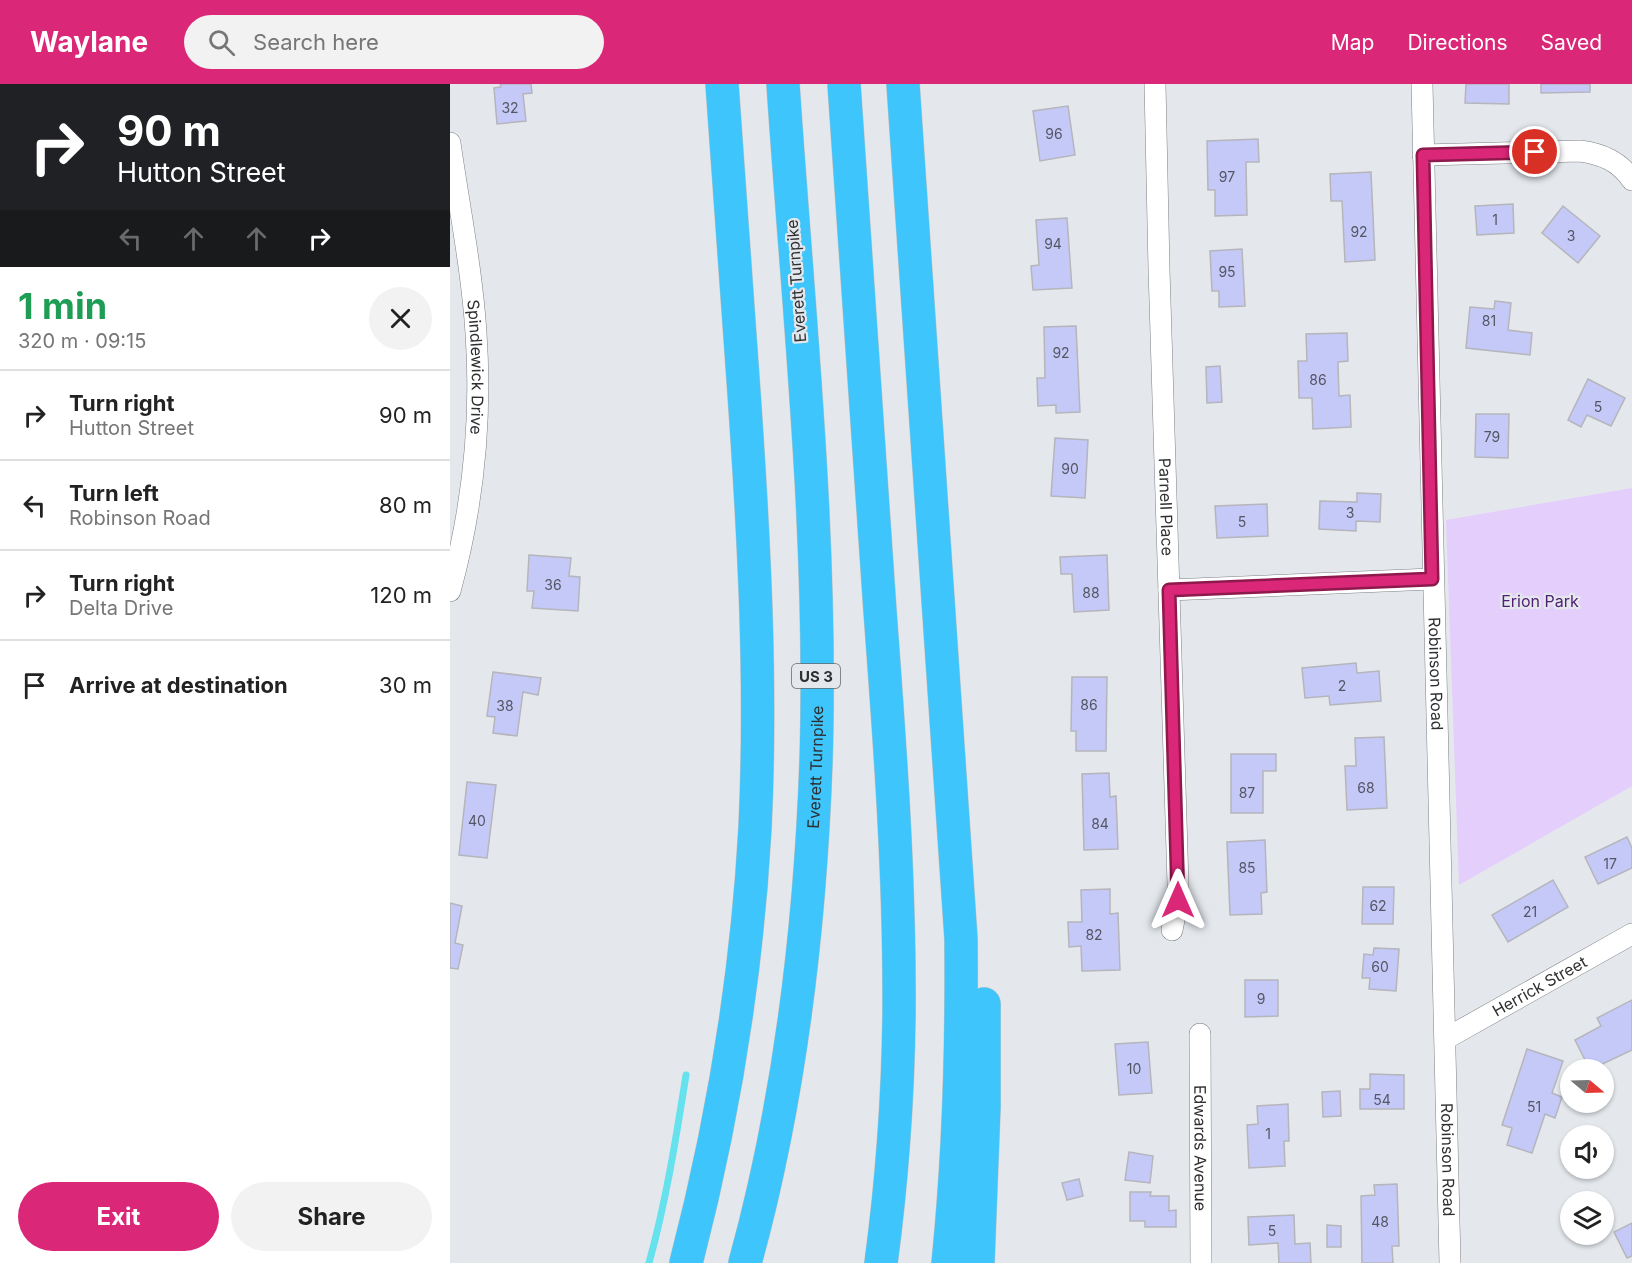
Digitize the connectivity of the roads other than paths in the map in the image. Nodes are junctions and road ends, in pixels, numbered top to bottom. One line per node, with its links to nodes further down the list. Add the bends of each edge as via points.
1 (722, 84): 19 (highway, via 754,557 757,773 750,894 737,1008)
2 (783, 84): 18 (highway, Everett Turnpike / US 3, via 809,470 816,688 809,884)
3 (844, 84): 22 (highway, via 897,893 896,1099)
4 (903, 84): 10 (highway)
5 (1155, 84): 12 (street, Parnell Place)
6 (1422, 84): 8 (street, Robinson Road)
7 (450, 143): 13 (street, Spindlewick Drive, via 478,376 468,505)
8 (1423, 155): 9 (street, via 1580,151 1611,159); 11 (street, Robinson Road)
9 (1632, 180)
10 (937, 566): 23 (highway, via 961,939 960,1106); 24 (highway, via 982,971 984,1097)
11 (1432, 579): 12 (street); 17 (street, Robinson Road)
12 (1169, 590): 14 (street, Parnell Place, via 1178,884)
13 (450, 591)
14 (1172, 930)
15 (1632, 933): 17 (street, Herrick Street)
16 (1200, 1034): 25 (street, Edwards Avenue)
17 (1447, 1038): 26 (street, Robinson Road)
18 (783, 1090): 20 (highway, Everett Turnpike / US 3); 21 (highway)
19 (686, 1263)
20 (745, 1263)
21 (758, 1263)
22 (881, 1263)
23 (948, 1263)
24 (978, 1263)
25 (1201, 1263)
26 (1450, 1263)

